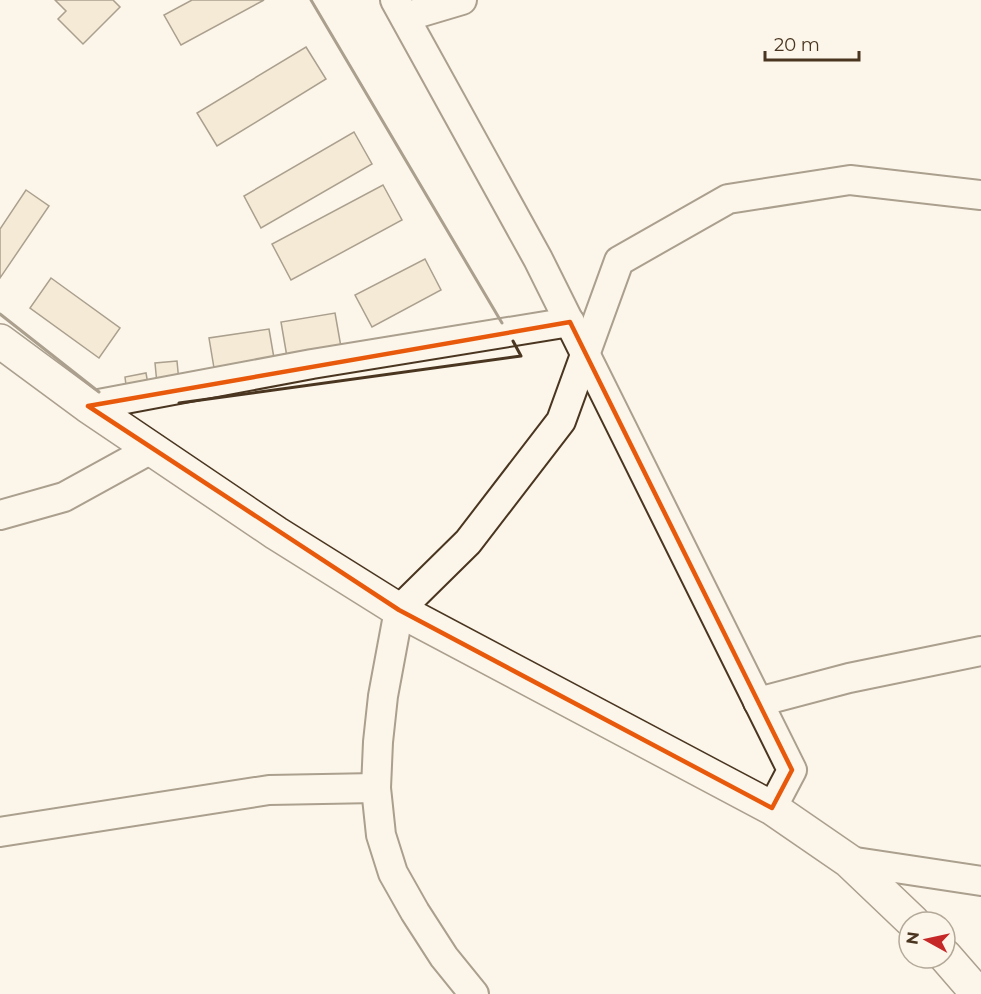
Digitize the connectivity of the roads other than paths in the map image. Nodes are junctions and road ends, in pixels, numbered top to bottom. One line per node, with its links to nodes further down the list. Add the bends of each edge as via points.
1 (462, 0): 2 (street)
2 (400, 9): 4 (street)
3 (981, 195): 6 (street, via 850,180 728,199 619,261)
4 (570, 322): 6 (street); 7 (street)
5 (0, 341): 7 (main road)
6 (586, 354): 10 (street, via 561,421 468,542); 12 (street)
7 (88, 406): 8 (main road)
8 (153, 448): 9 (street, via 64,497); 10 (main road, via 276,533)
9 (0, 515)
10 (399, 610): 13 (street, via 383,696); 14 (main road)
11 (981, 651): 12 (street, via 849,678)
12 (758, 702): 14 (street, via 792,770)
13 (376, 788): 15 (street, via 269,790); 20 (street, via 381,835 393,873 438,948)
14 (772, 808): 16 (main road)
15 (0, 832)
16 (849, 861): 17 (street); 18 (main road)
17 (981, 881)
18 (900, 910)
19 (957, 970): 21 (main road)
20 (474, 994)
21 (978, 994)

